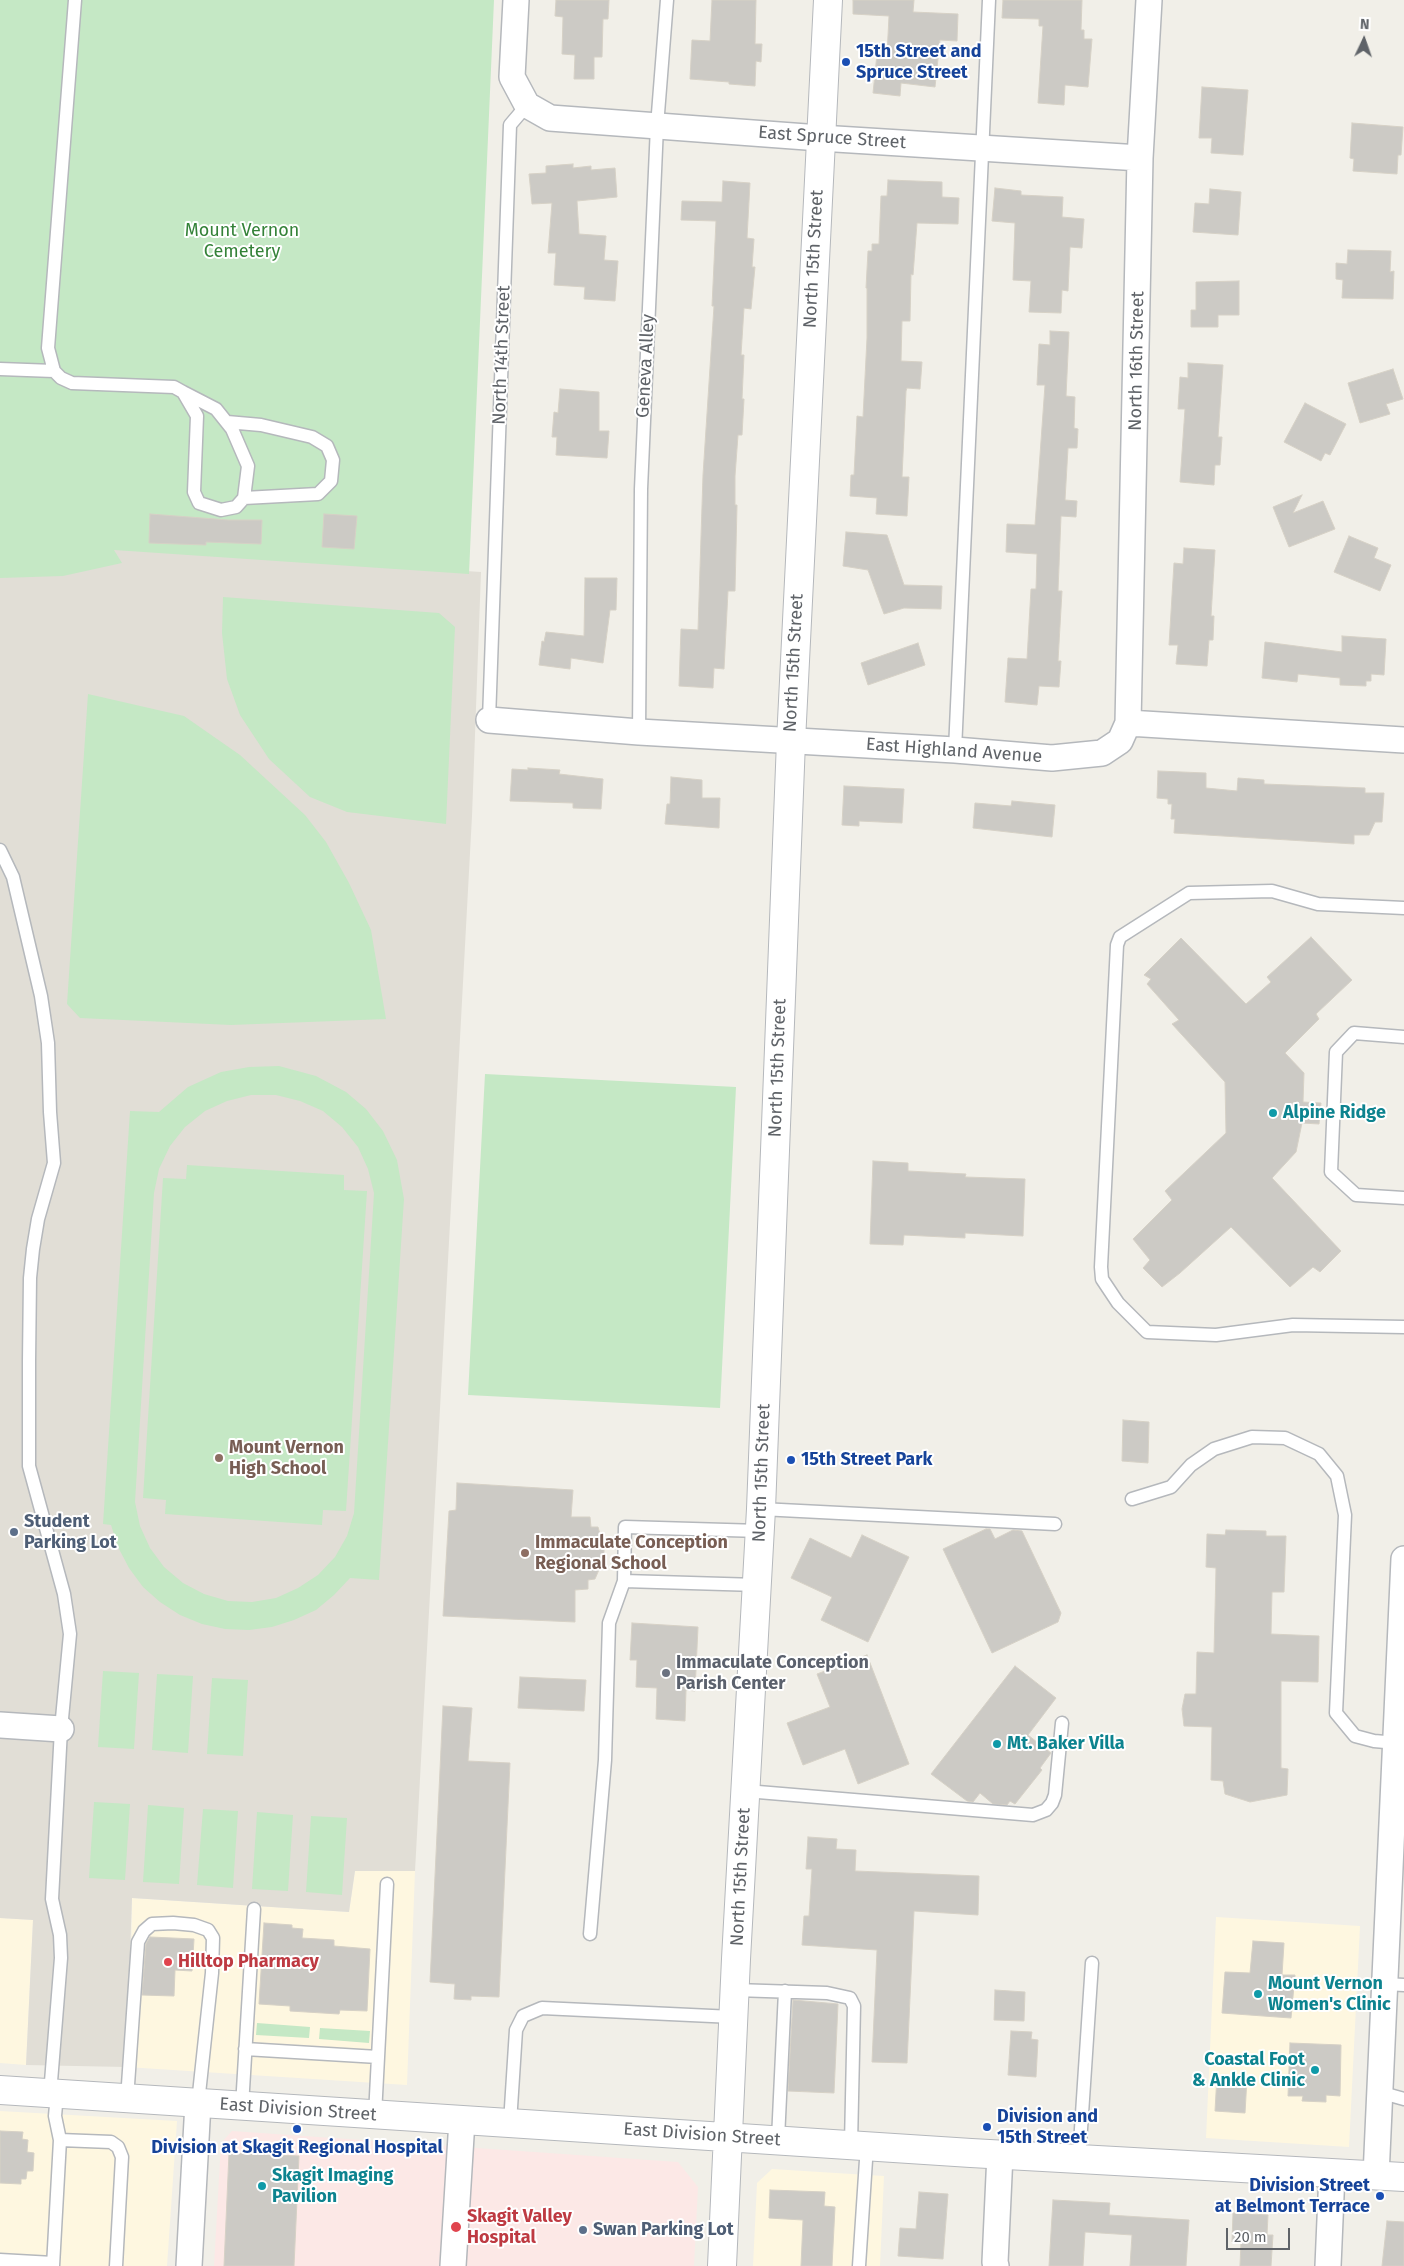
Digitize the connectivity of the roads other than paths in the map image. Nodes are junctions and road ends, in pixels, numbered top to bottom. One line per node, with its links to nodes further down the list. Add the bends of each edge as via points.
1 (75, 0): 13 (lane, via 48,348)
2 (516, 0): 7 (street, via 512,77)
3 (668, 0): 8 (lane, Geneva Alley)
4 (828, 0): 9 (street, North 15th Street)
5 (989, 0): 10 (lane)
6 (1149, 0): 11 (street, North 16th Street)
7 (527, 105): 8 (street, East Spruce Street, via 550,118); 17 (lane, North 14th Street, via 510,125)
8 (658, 126): 9 (street, East Spruce Street); 19 (lane, Geneva Alley, via 641,489)
9 (820, 138): 10 (street, East Spruce Street); 21 (street, North 15th Street)
10 (983, 148): 11 (street, East Spruce Street); 22 (lane)
11 (1140, 158): 18 (street, North 16th Street)
12 (0, 369): 13 (lane)
13 (54, 371): 14 (lane, via 72,383 174,387)
14 (183, 392): 15 (lane, via 216,409); 16 (lane, via 198,416 194,492 199,504 222,510 236,507)
15 (227, 422): 16 (lane, via 248,466); 16 (lane, via 261,425 312,436 327,446 333,460 331,481 318,494)
16 (244, 498)
17 (489, 720): 19 (street, East Highland Avenue)
18 (1128, 723): 20 (street); 22 (street, East Highland Avenue, via 1120,741 1102,753 1052,758)
19 (639, 732): 21 (street, East Highland Avenue)
20 (1404, 740)
21 (790, 741): 22 (street, East Highland Avenue); 29 (street, North 15th Street)
22 (955, 750)
23 (0, 850): 36 (lane, via 13,877 41,996 48,1043 54,1163 38,1219 30,1278 29,1466 64,1594 70,1634)
24 (1404, 908): 27 (lane, via 1318,904 1272,891 1188,893 1120,937 1117,945 1101,1267 1102,1279 1118,1303 1147,1332 1216,1335 1293,1325)
25 (1404, 1038): 26 (lane, via 1354,1033 1336,1052 1331,1172 1356,1195)
26 (1404, 1198)
27 (1404, 1327)
28 (1132, 1499): 37 (lane, via 1172,1487 1191,1465 1214,1449 1252,1437 1284,1438 1319,1454 1337,1476 1345,1514 1336,1713 1355,1736)
29 (761, 1520): 30 (lane); 32 (lane, via 625,1527); 33 (street, North 15th Street)
30 (1055, 1524)
31 (1404, 1560): 37 (street)
32 (624, 1581): 33 (lane); 42 (lane, via 609,1623 605,1760)
33 (757, 1585): 39 (street, North 15th Street)
34 (1062, 1723): 39 (lane, via 1055,1795 1046,1810 1033,1815)
35 (0, 1725): 36 (street)
36 (61, 1728): 52 (lane, via 52,1899 61,1958)
37 (1397, 1743): 38 (street)
38 (1400, 1783): 44 (street)
39 (746, 1791): 45 (street, North 15th Street)
40 (387, 1884): 49 (lane)
41 (254, 1909): 48 (lane)
42 (590, 1934)
43 (1092, 1963): 65 (lane)
44 (1395, 1984): 51 (street)
45 (735, 1990): 46 (lane); 47 (street, North 15th Street)
46 (785, 1991): 61 (lane); 63 (lane, via 827,1993 850,1998 854,2006)
47 (733, 2017): 59 (lane, via 542,2008 523,2016 516,2030); 60 (street, North 15th Street)
48 (245, 2049): 49 (lane); 56 (lane)
49 (378, 2057): 57 (lane)
50 (0, 2090): 52 (street, East Division Street)
51 (1379, 2092): 54 (lane); 67 (street)
52 (53, 2094): 53 (street, East Division Street); 62 (lane)
53 (127, 2099): 55 (street, East Division Street); 55 (lane, via 138,1942 152,1924 173,1923 201,1927 208,1930 213,1938)
54 (1404, 2099)
55 (198, 2103): 56 (street, East Division Street); 72 (street)
56 (242, 2106): 57 (street, East Division Street)
57 (376, 2115): 58 (street, East Division Street)
58 (462, 2120): 59 (street, East Division Street); 73 (street)
59 (510, 2123): 60 (street, East Division Street)
60 (728, 2136): 61 (street, East Division Street); 74 (street, North 15th Street)
61 (778, 2139): 63 (street, East Division Street)
62 (60, 2140): 70 (lane); 71 (lane, via 111,2142 118,2147 122,2157)
63 (859, 2144): 64 (street, East Division Street); 75 (lane)
64 (1000, 2154): 65 (street, East Division Street); 76 (street)
65 (1079, 2159): 66 (street, East Division Street)
66 (1332, 2173): 67 (street, East Division Street); 77 (street)
67 (1376, 2176): 68 (street, East Division Street)
68 (1404, 2177)
69 (0, 2260): 70 (lane)
70 (53, 2264)
71 (116, 2266)
72 (188, 2266)
73 (453, 2266)
74 (722, 2266)
75 (859, 2266)
76 (996, 2266)
77 (1328, 2266)

